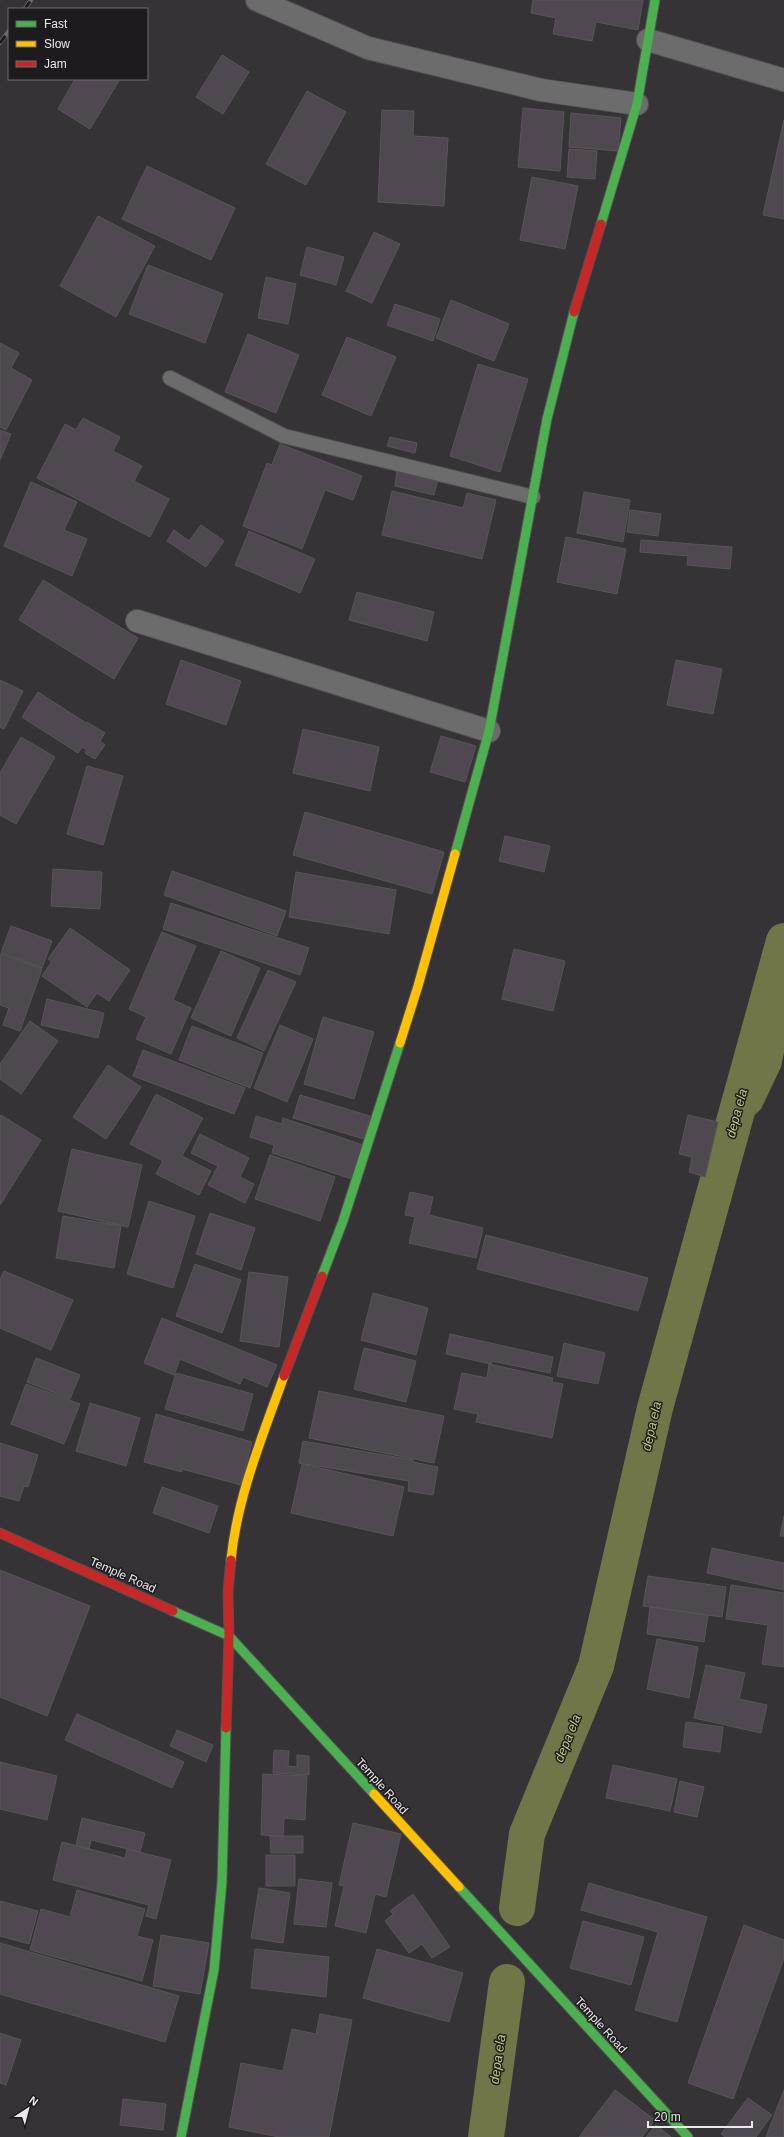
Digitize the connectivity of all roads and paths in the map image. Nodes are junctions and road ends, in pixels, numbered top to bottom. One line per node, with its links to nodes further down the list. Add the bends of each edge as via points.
1 (257, 0): 5 (street, via 368,48 541,90)
2 (655, 0): 3 (street)
3 (648, 40): 4 (street); 5 (street)
4 (784, 80)
5 (637, 104): 7 (street, via 571,323 547,419)
6 (170, 378): 7 (lane, via 284,436)
7 (533, 497): 9 (street)
8 (138, 621): 9 (street)
9 (489, 731): 11 (street, via 418,986 348,1206 255,1458 232,1550 228,1592)
10 (0, 1533): 11 (street, Temple Road)
11 (229, 1636): 12 (street, via 222,1882 214,1970); 13 (street, Temple Road)
12 (181, 2137)
13 (688, 2137)

